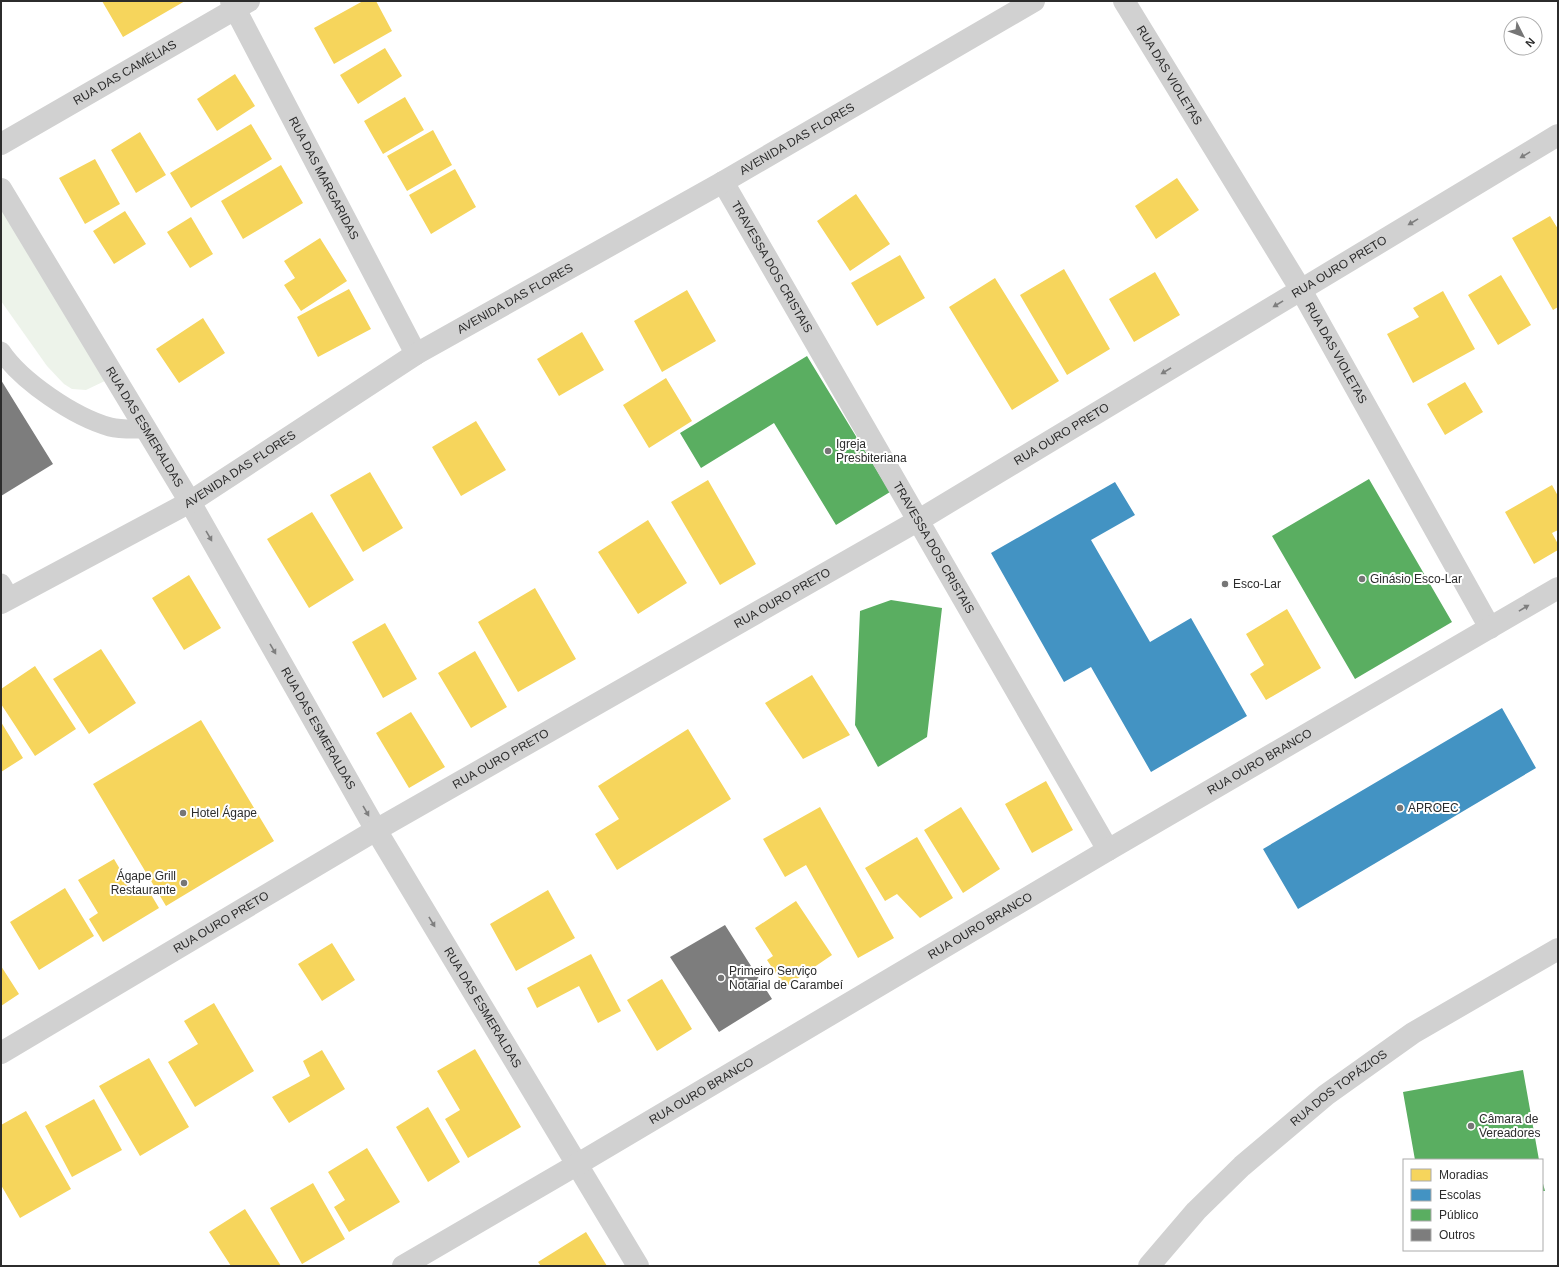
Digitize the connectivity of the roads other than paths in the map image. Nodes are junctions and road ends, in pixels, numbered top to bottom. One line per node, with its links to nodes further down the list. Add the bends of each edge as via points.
1 (1034, 1): 6 (street, AVENIDA DAS FLORES)
2 (1124, 1): 8 (street, RUA DAS VIOLETAS)
3 (239, 4): 5 (street, RUA DAS CAMÉLIAS); 10 (street, RUA DAS MARGARIDAS)
4 (1558, 135): 8 (street, RUA OURO PRETO, one-way to 8)
5 (1, 144)
6 (723, 182): 10 (street, AVENIDA DAS FLORES); 13 (street, TRAVESSA DOS CRISTAIS)
7 (1, 189): 11 (street, RUA DAS ESMERALDAS)
8 (1301, 290): 13 (street, RUA OURO PRETO, one-way to 13); 16 (street, RUA DAS VIOLETAS)
9 (1, 351): 11 (lane, via 32,383 90,420 111,428)
10 (416, 354): 12 (street, AVENIDA DAS FLORES)
11 (146, 429): 12 (street, RUA DAS ESMERALDAS)
12 (190, 502): 15 (street, AVENIDA DAS FLORES); 17 (street, RUA DAS ESMERALDAS, one-way to 17)
13 (919, 520): 17 (street, RUA OURO PRETO); 18 (street, TRAVESSA DOS CRISTAIS)
14 (1558, 588): 16 (street, RUA OURO BRANCO, one-way to 14)
15 (4, 595)
16 (1490, 628): 18 (street, RUA OURO BRANCO)
17 (376, 830): 20 (street, RUA OURO PRETO); 21 (street, RUA DAS ESMERALDAS, one-way to 21)
18 (1108, 850): 21 (street, RUA OURO BRANCO)
19 (1558, 949): 24 (street, RUA DOS TOPÁZIOS, via 1413,1033 1326,1095 1242,1166 1196,1211)
20 (1, 1053)
21 (578, 1164): 22 (street, RUA OURO BRANCO); 23 (street, RUA DAS ESMERALDAS)
22 (403, 1266)
23 (638, 1266)
24 (1149, 1266)

